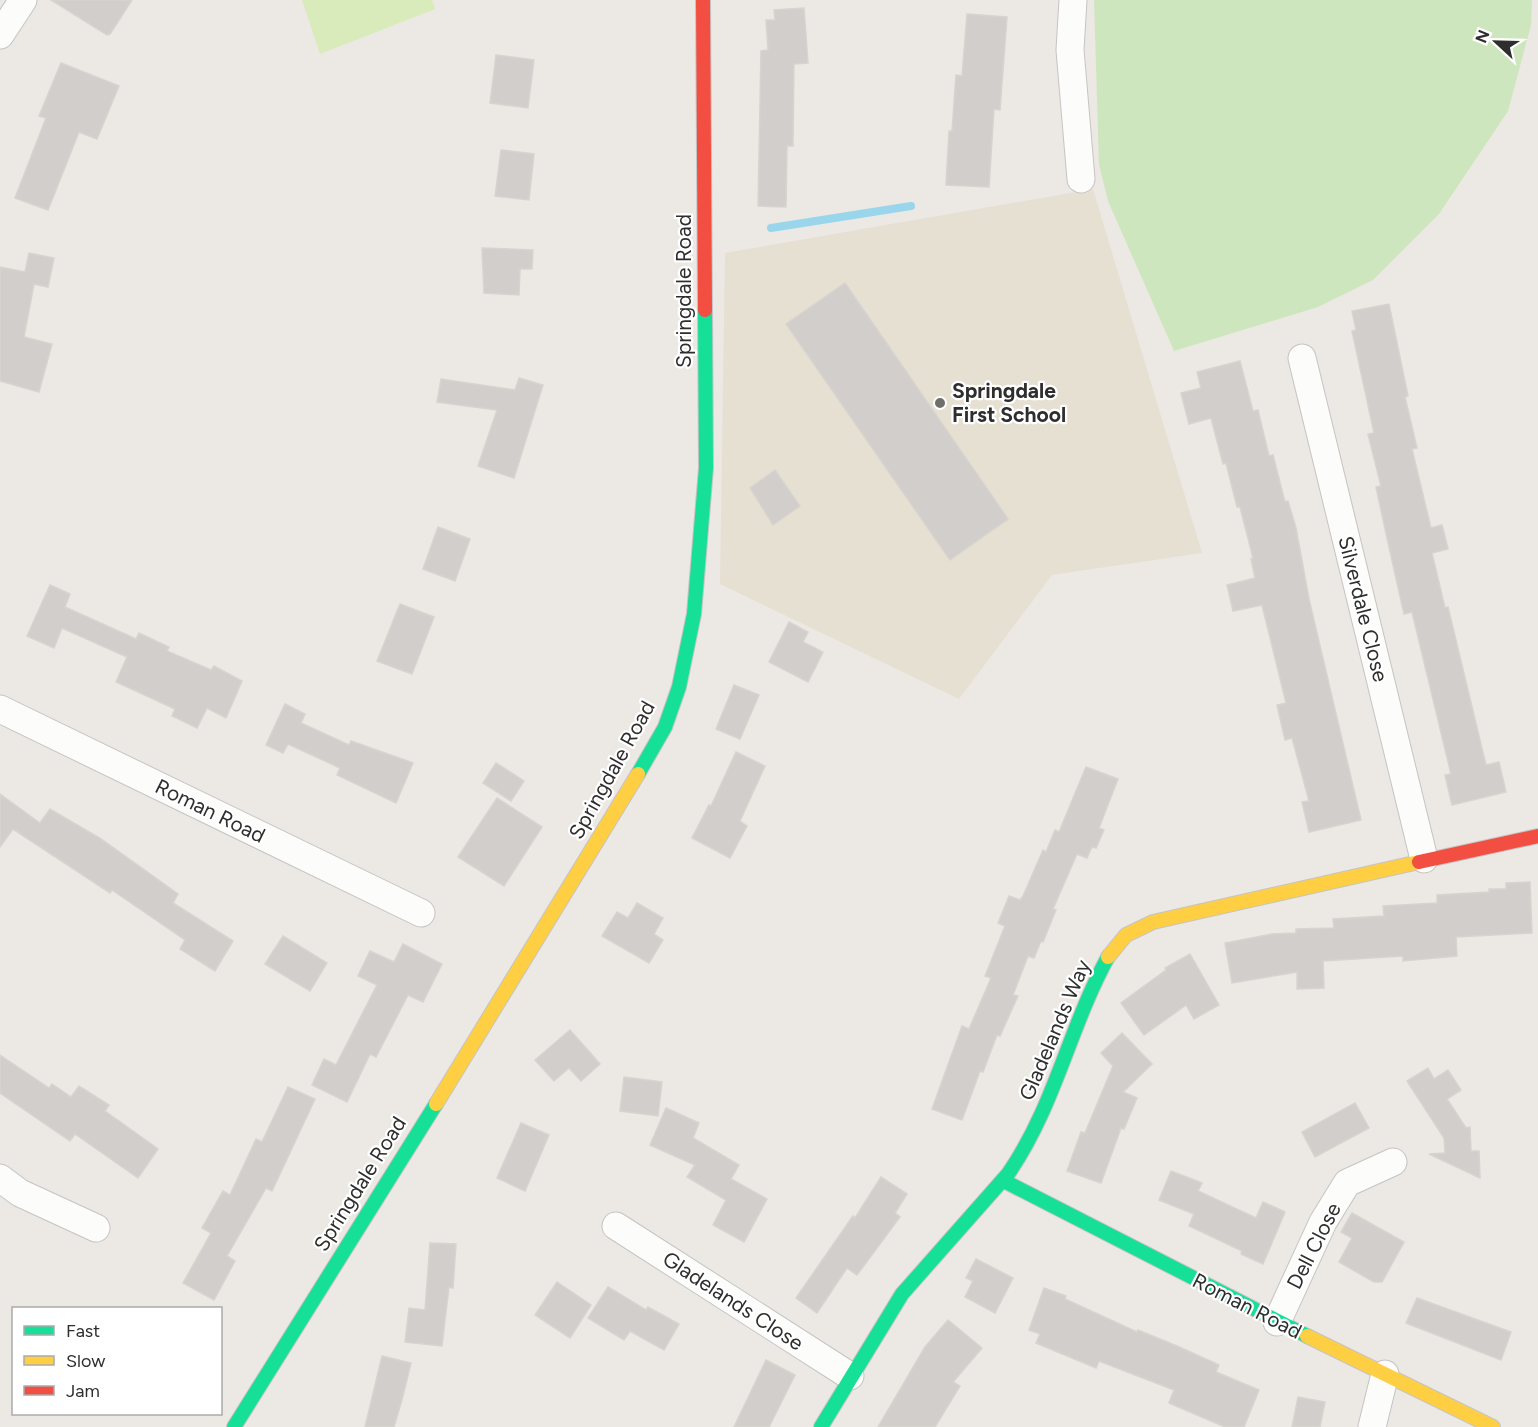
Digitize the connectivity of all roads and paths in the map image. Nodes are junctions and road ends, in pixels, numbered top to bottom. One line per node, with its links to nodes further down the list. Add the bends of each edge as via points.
1 (23, 0): 4 (street)
2 (703, 0): 19 (street, Springdale Road, via 706,468 694,614 679,687 664,727 637,776 535,946)
3 (1073, 0): 5 (street, via 1070,50)
4 (0, 35)
5 (1082, 179)
6 (1302, 358): 9 (street, Silverdale Close)
7 (0, 709): 10 (street, Roman Road)
8 (1538, 836): 9 (street, Gladelands Way)
9 (1424, 859): 13 (street, Gladelands Way, via 1194,912 1125,935 1103,966 1028,1147)
10 (421, 913)
11 (1393, 1162): 16 (street, Dell Close, via 1347,1183 1323,1222)
12 (0, 1178): 15 (street, via 20,1193)
13 (1004, 1181): 16 (street, Roman Road); 18 (street, Gladelands Way, via 902,1294)
14 (616, 1226): 18 (street, Gladelands Close)
15 (96, 1228)
16 (1277, 1322): 17 (street, Roman Road)
17 (1385, 1374): 21 (street); 22 (street, Roman Road)
18 (850, 1376): 20 (street, Gladelands Way)
19 (234, 1427)
20 (821, 1427)
21 (1372, 1427)
22 (1492, 1427)

